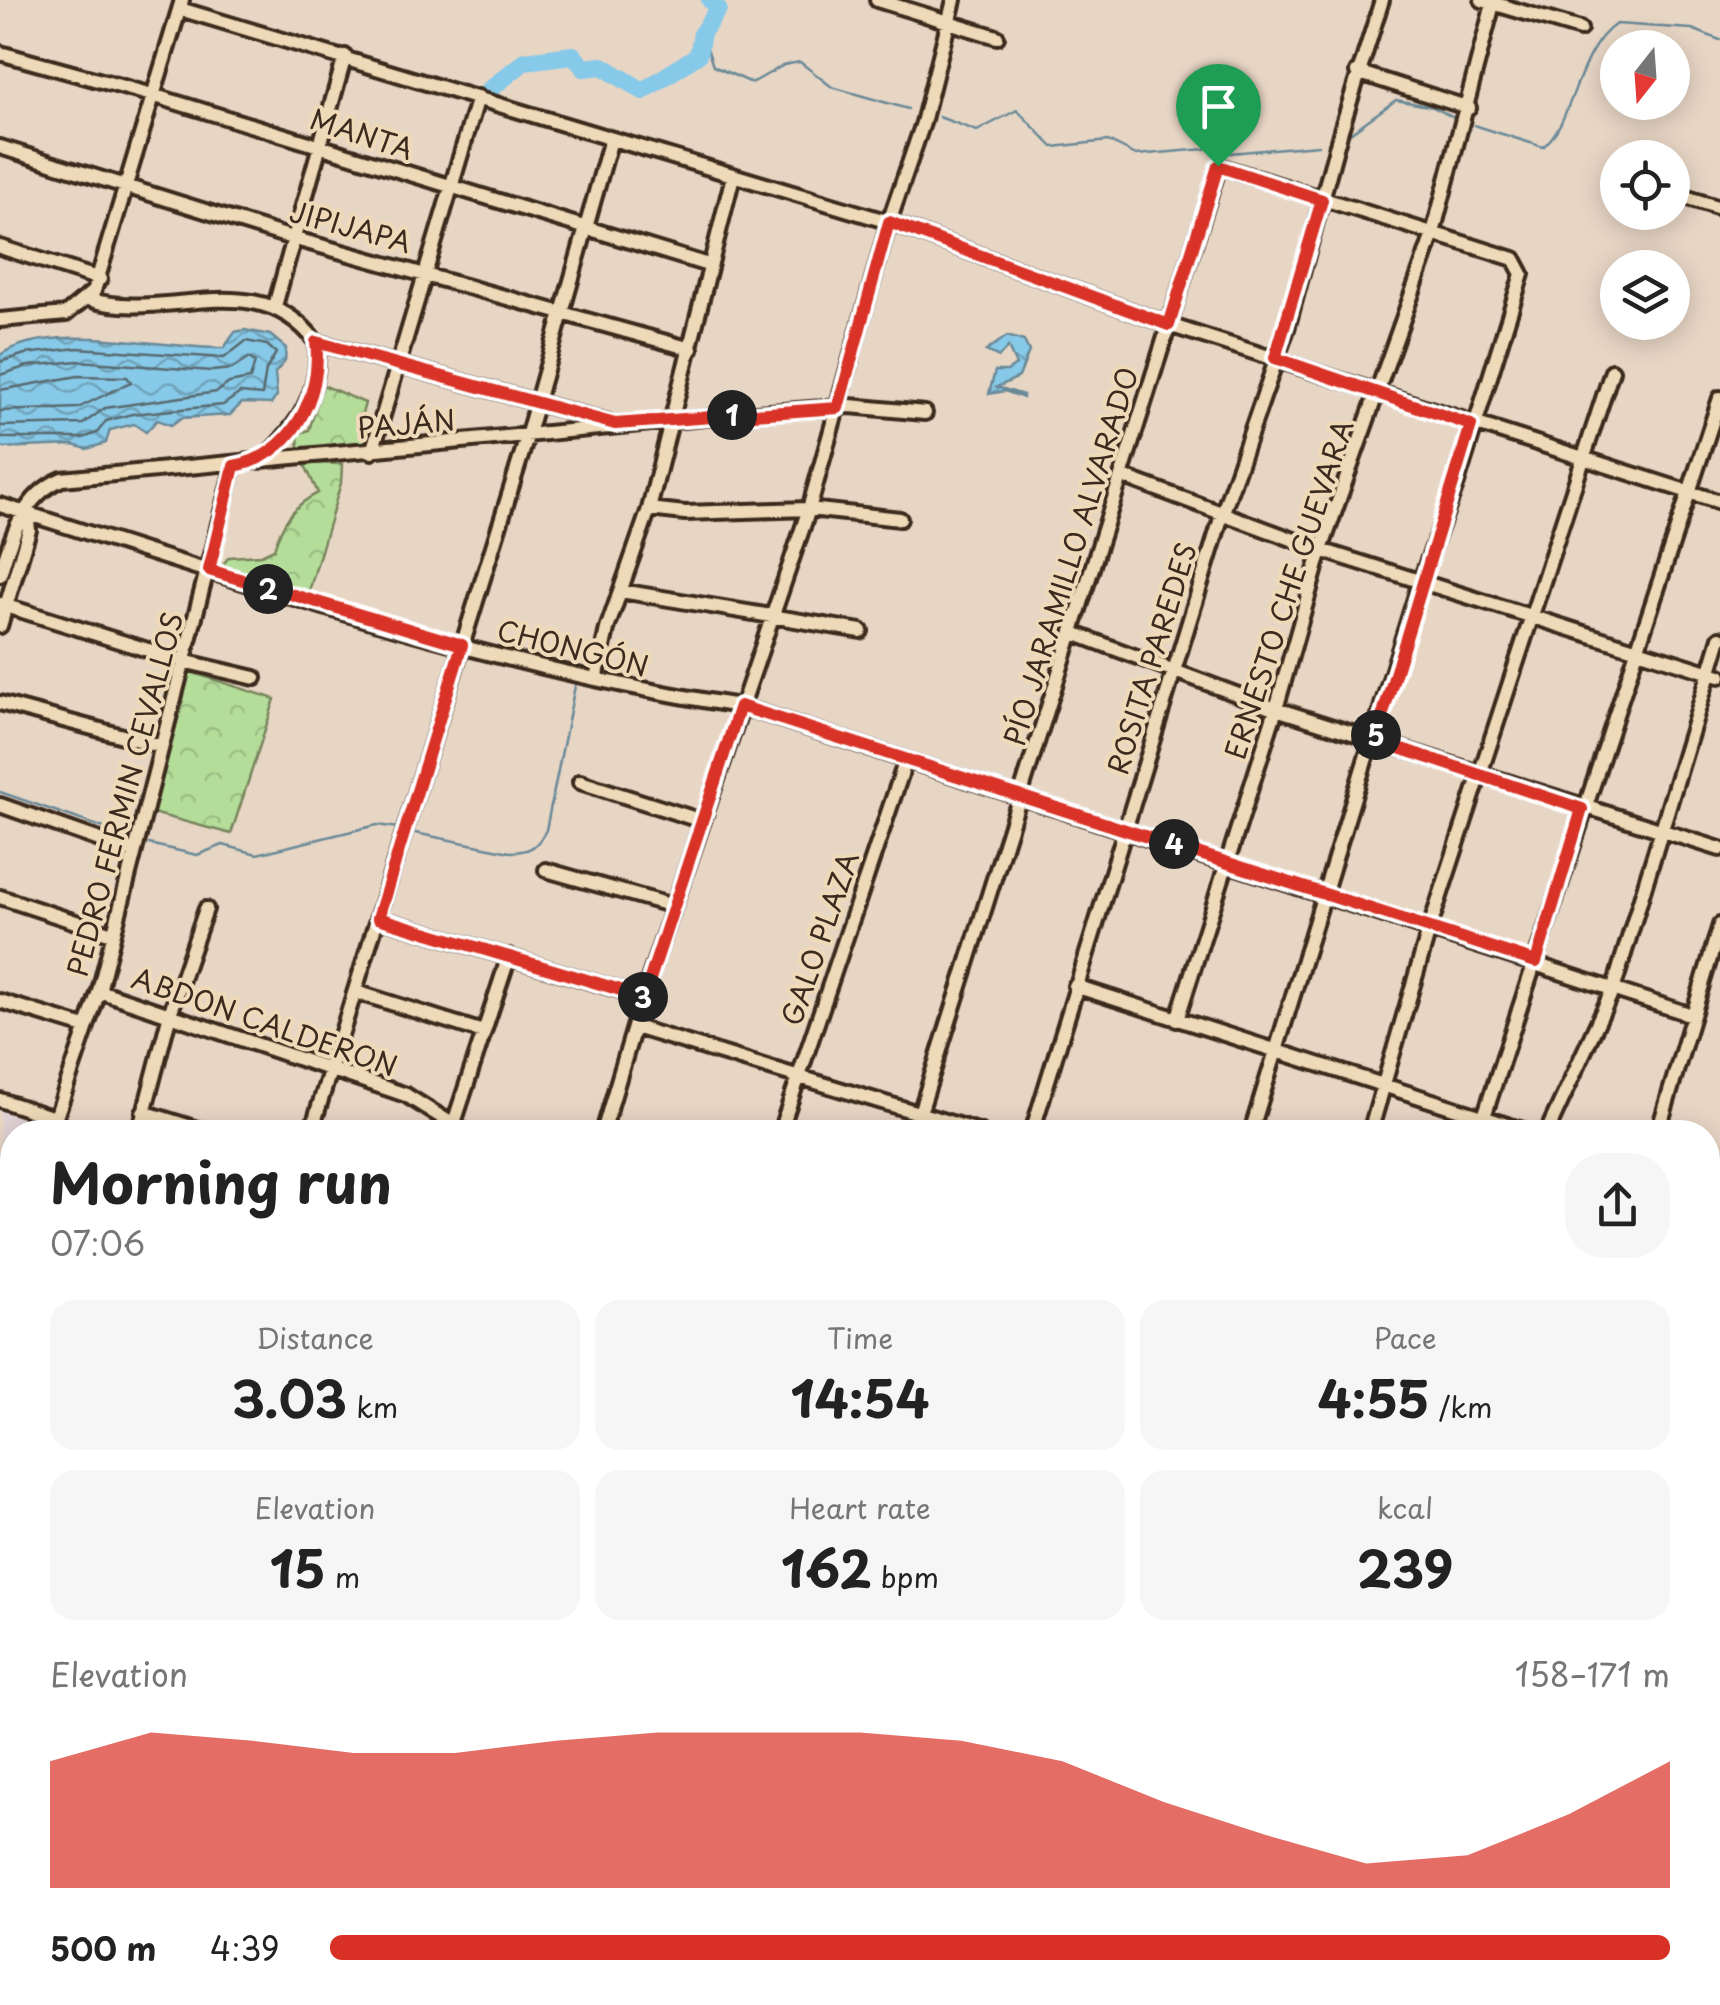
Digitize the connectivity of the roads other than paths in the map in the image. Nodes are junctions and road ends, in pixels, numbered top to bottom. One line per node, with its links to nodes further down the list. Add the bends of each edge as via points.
1 (877, 0): 6 (street)
2 (954, 0): 6 (street)
3 (1382, 0): 11 (street, ROSITA PAREDES)
4 (1490, 1): 7 (street); 14 (street, ERNESTO CHE GUEVARA)
5 (181, 5): 10 (street); 12 (street)
6 (947, 22): 8 (street); 24 (street, via 923,123)
7 (1580, 29)
8 (996, 37)
9 (0, 53): 12 (street, MANTA)
10 (345, 56): 13 (street); 16 (street)
11 (1357, 72): 14 (street); 22 (street, ROSITA PAREDES)
12 (152, 95): 16 (street, MANTA); 19 (street)
13 (478, 97): 15 (street); 20 (street)
14 (1469, 108): 26 (street, ERNESTO CHE GUEVARA)
15 (611, 138): 18 (street); 25 (street)
16 (320, 145): 20 (street, MANTA); 27 (street)
17 (0, 147): 19 (street, JIPIJAPA)
18 (733, 176): 24 (street); 29 (street)
19 (129, 185): 27 (street, JIPIJAPA); 31 (street)
20 (454, 189): 25 (street, MANTA); 30 (street)
21 (1690, 199): 23 (street)
22 (1322, 200): 26 (street); 36 (street, PÍO JARAMILLO ALVARADO, via 1218,166); 39 (street, ROSITA PAREDES)
23 (1720, 208)
24 (889, 222): 36 (street); 45 (street)
25 (586, 228): 29 (street, MANTA); 34 (street)
26 (1432, 237): 42 (street, ERNESTO CHE GUEVARA); 49 (street, via 1522,266)
27 (292, 238): 30 (street, JIPIJAPA); 33 (street)
28 (0, 247): 31 (street)
29 (708, 266): 38 (street)
30 (426, 272): 34 (street, JIPIJAPA); 40 (street)
31 (100, 279): 32 (street)
32 (83, 304): 33 (street, via 236,300); 35 (street, via 66,314)
33 (276, 306): 37 (street)
34 (561, 314): 38 (street, JIPIJAPA); 44 (street)
35 (0, 320)
36 (1169, 325): 39 (street); 55 (street, PÍO JARAMILLO ALVARADO)
37 (316, 342): 40 (street); 53 (street, via 306,406)
38 (691, 349): 47 (street)
39 (1275, 358): 42 (street); 62 (street, ROSITA PAREDES)
40 (396, 365): 44 (street); 51 (street)
41 (1612, 371): 52 (street)
42 (1378, 394): 49 (street); 64 (street, ERNESTO CHE GUEVARA)
43 (1720, 398): 56 (street)
44 (537, 400): 48 (street); 50 (street)
45 (838, 408): 46 (street, PAJÁN); 47 (street, PAJÁN); 60 (street)
46 (925, 413)
47 (670, 420): 48 (street, PAJÁN); 59 (street)
48 (615, 424): 50 (street, PAJÁN)
49 (1471, 425): 52 (street); 67 (street)
50 (526, 437): 51 (street, PAJÁN); 76 (street)
51 (372, 452): 53 (street, PAJÁN)
52 (1586, 458): 56 (street); 70 (street)
53 (262, 461): 54 (street, PAJÁN)
54 (234, 466): 61 (street, PAJÁN, via 62,479 38,492); 65 (street, PEDRO FERMIN CEVALLOS)
55 (1122, 476): 62 (street); 74 (street, PÍO JARAMILLO ALVARADO)
56 (1692, 493): 57 (street); 77 (street)
57 (1720, 502)
58 (0, 505): 61 (street, CHONGÓN)
59 (649, 509): 60 (street); 68 (street)
60 (808, 509): 63 (street); 71 (street)
61 (27, 514): 65 (street, CHONGÓN); 66 (street, PAJÁN, via 15,525); 69 (street, via 29,530)
62 (1222, 515): 64 (street); 79 (street, ROSITA PAREDES)
63 (900, 519)
64 (1321, 550): 67 (street); 85 (street, ERNESTO CHE GUEVARA)
65 (209, 570): 76 (street, CHONGÓN); 78 (street, PEDRO FERMIN CEVALLOS)
66 (0, 575)
67 (1420, 582): 70 (street); 86 (street)
68 (620, 591): 71 (street); 82 (street)
69 (3, 605): 72 (street); 78 (street)
70 (1533, 614): 77 (street); 89 (street)
71 (770, 618): 73 (street); 84 (street)
72 (0, 626)
73 (861, 630)
74 (1073, 633): 79 (street); 91 (street, PÍO JARAMILLO ALVARADO)
75 (1720, 638): 80 (street)
76 (462, 645): 82 (street, CHONGÓN); 105 (street)
77 (1637, 650): 80 (street); 93 (street)
78 (183, 662): 81 (street); 87 (street, PEDRO FERMIN CEVALLOS)
79 (1173, 674): 85 (street); 95 (street, ROSITA PAREDES)
80 (1714, 674): 96 (street)
81 (255, 678)
82 (596, 679): 84 (street, CHONGÓN)
83 (0, 703): 87 (street)
84 (740, 706): 88 (street, CHONGÓN); 94 (street)
85 (1276, 709): 86 (street); 99 (street, ERNESTO CHE GUEVARA)
86 (1375, 740): 89 (street); 101 (street)
87 (160, 746): 98 (street, PEDRO FERMIN CEVALLOS)
88 (906, 760): 91 (street, CHONGÓN); 125 (street, GALO PLAZA)
89 (1479, 775): 93 (street); 107 (street)
90 (580, 782): 94 (street)
91 (1020, 798): 95 (street, CHONGÓN); 129 (street, PÍO JARAMILLO ALVARADO)
92 (0, 805): 98 (street)
93 (1582, 809): 96 (street); 110 (street)
94 (702, 821): 103 (street)
95 (1124, 828): 99 (street, CHONGÓN); 111 (street, ROSITA PAREDES)
96 (1659, 832): 97 (street); 112 (street)
97 (1720, 848)
98 (134, 852): 108 (street, PEDRO FERMIN CEVALLOS)
99 (1228, 861): 101 (street, CHONGÓN); 119 (street, ERNESTO CHE GUEVARA)
100 (546, 870): 103 (street)
101 (1326, 896): 107 (street, CHONGÓN); 123 (street)
102 (0, 897): 108 (street)
103 (674, 906): 115 (street)
104 (206, 909): 117 (street)
105 (378, 918): 109 (street); 114 (street)
106 (1720, 925): 118 (street)
107 (1429, 930): 110 (street, CHONGÓN); 126 (street)
108 (112, 934): 113 (street, PEDRO FERMIN CEVALLOS)
109 (508, 956): 115 (street); 122 (street)
110 (1536, 962): 112 (street, CHONGÓN); 131 (street)
111 (1075, 986): 119 (street); 141 (street, ROSITA PAREDES)
112 (1614, 986): 118 (street, CHONGÓN); 145 (street)
113 (99, 991): 117 (street, ABDON CALDERON); 120 (street, PEDRO FERMIN CEVALLOS)
114 (356, 992): 122 (street); 124 (street)
115 (644, 997): 121 (street)
116 (0, 1001): 120 (street)
117 (170, 1014): 124 (street, ABDON CALDERON); 128 (street)
118 (1692, 1015): 146 (street)
119 (1177, 1020): 123 (street)
120 (85, 1027): 130 (street, PEDRO FERMIN CEVALLOS)
121 (635, 1027): 125 (street); 137 (street)
122 (482, 1032): 136 (street)
123 (1275, 1050): 126 (street); 142 (street)
124 (332, 1066): 134 (street); 135 (street, ABDON CALDERON, via 406,1095)
125 (798, 1078): 129 (street); 138 (street, GALO PLAZA)
126 (1381, 1084): 131 (street); 143 (street)
127 (0, 1100): 130 (street)
128 (144, 1112): 132 (street); 133 (street)
129 (920, 1112): 139 (street, PÍO JARAMILLO ALVARADO); 140 (street)
130 (54, 1118)
131 (1483, 1118): 144 (street)
132 (142, 1120)
133 (169, 1120)
134 (315, 1120)
135 (445, 1120)
136 (461, 1120)
137 (607, 1120)
138 (784, 1120)
139 (918, 1120)
140 (944, 1120)
141 (1036, 1120)
142 (1255, 1120)
143 (1373, 1120)
144 (1490, 1120)
145 (1553, 1120)
146 (1661, 1120)

